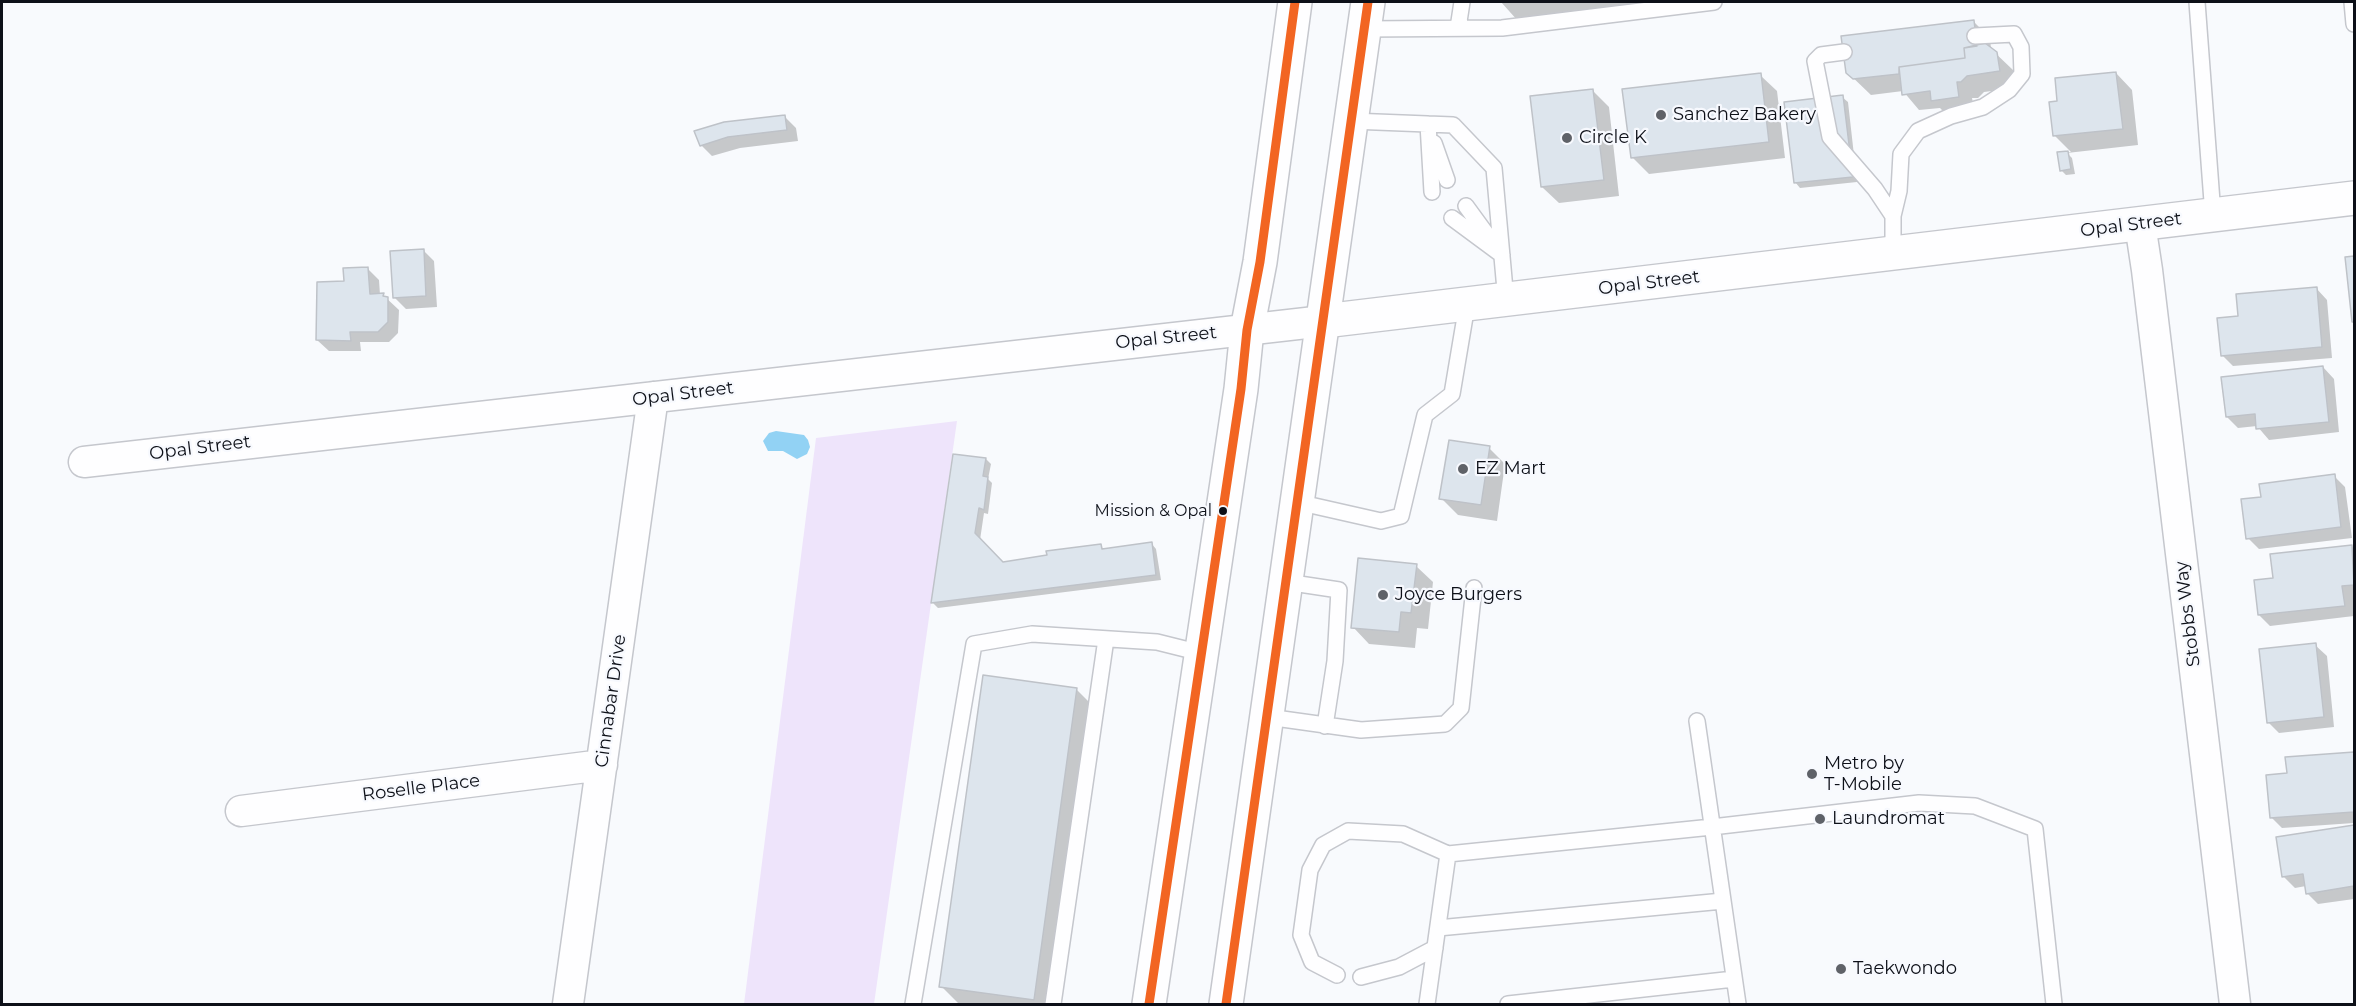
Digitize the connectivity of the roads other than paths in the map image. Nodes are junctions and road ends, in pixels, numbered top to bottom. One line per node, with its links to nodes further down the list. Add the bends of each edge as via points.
1 (1295, 2): 26 (main road, via 1260,262)
2 (1462, 2): 8 (lane)
3 (1714, 2): 8 (lane, via 1502,28)
4 (2197, 2): 17 (lane)
5 (2352, 2): 7 (lane)
6 (1366, 15): 8 (lane); 11 (main road)
7 (2355, 24)
8 (1458, 28)
9 (1975, 36): 18 (lane, via 2014,34 2021,47 2022,74 2009,90 1983,107 1918,131 1901,154)
10 (1844, 52): 18 (lane, via 1821,55 1815,61 1830,137)
11 (1351, 121): 12 (lane); 25 (main road)
12 (1428, 124): 13 (lane); 14 (lane); 22 (lane, via 1453,125 1494,168)
13 (1447, 180)
14 (1432, 192)
15 (2355, 198): 17 (main road, Opal Street)
16 (1466, 206): 22 (lane)
17 (2213, 215): 20 (main road, Opal Street)
18 (1893, 216): 21 (lane)
19 (1452, 218): 22 (lane)
20 (2140, 224): 21 (main road, Opal Street); 56 (street, Stobbs Way)
21 (1893, 254): 23 (main road, Opal Street)
22 (1502, 255): 23 (lane)
23 (1506, 300): 24 (main road, Opal Street)
24 (1467, 305): 25 (main road, Opal Street); 29 (lane, via 1452,394 1425,415 1401,516 1381,521)
25 (1324, 321): 26 (street, Opal Street); 29 (main road)
26 (1247, 330): 27 (street, Opal Street); 33 (main road)
27 (653, 397): 28 (street, Opal Street); 37 (street, Cinnabar Drive)
28 (84, 462)
29 (1297, 502): 30 (main road)
30 (1286, 582): 34 (main road); 36 (lane, via 1339,590 1335,661)
31 (1474, 588): 36 (lane, via 1461,708 1445,724 1361,730)
32 (1106, 639): 33 (lane, via 1157,642); 48 (lane, via 1032,634 974,644); 49 (lane)
33 (1201, 653): 50 (main road)
34 (1268, 717): 36 (lane); 51 (main road)
35 (1696, 721): 39 (lane)
36 (1325, 726)
37 (602, 765): 38 (street, Roselle Place); 47 (street, Cinnabar Drive)
38 (241, 811)
39 (1712, 827): 40 (lane); 41 (lane); 55 (lane, via 1919,803 1975,806 2035,829)
40 (1448, 854): 42 (lane); 44 (lane, via 1403,834 1348,831 1323,845 1310,870 1301,935 1312,962)
41 (1723, 901): 42 (lane); 46 (lane)
42 (1438, 928): 43 (lane)
43 (1435, 948): 45 (lane, via 1399,967); 52 (lane)
44 (1336, 975)
45 (1361, 977)
46 (1734, 978): 53 (lane); 54 (lane)
47 (568, 1005)
48 (913, 1005)
49 (1053, 1005)
50 (1149, 1005)
51 (1226, 1005)
52 (1427, 1005)
53 (1508, 1005)
54 (1738, 1005)
55 (2054, 1005)
56 (2235, 1005)

